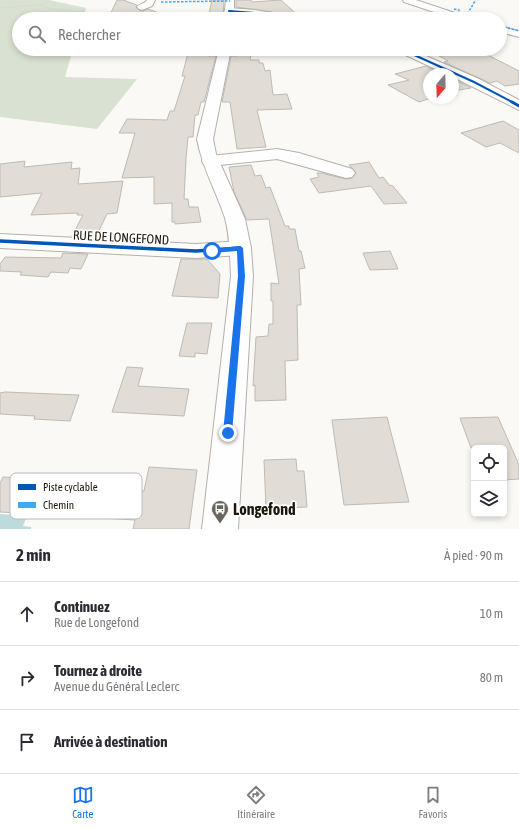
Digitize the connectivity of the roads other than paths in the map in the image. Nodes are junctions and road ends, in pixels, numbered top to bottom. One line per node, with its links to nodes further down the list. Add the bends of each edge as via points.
1 (230, 0): 6 (street)
2 (407, 0): 5 (street)
3 (416, 0): 5 (street)
4 (455, 0): 7 (street, via 453,10)
5 (424, 6): 7 (street)
6 (229, 12)
7 (448, 12)
8 (507, 31): 9 (street)
9 (519, 34)
10 (223, 56): 13 (street, via 205,139)
11 (416, 56): 12 (street)
12 (519, 106)
13 (210, 161): 14 (street, via 277,154); 16 (street, via 235,219)
14 (346, 174)
15 (0, 241): 16 (street, RUE DE LONGEFOND, via 196,251)
16 (240, 248): 17 (street, via 242,276)
17 (220, 529)

